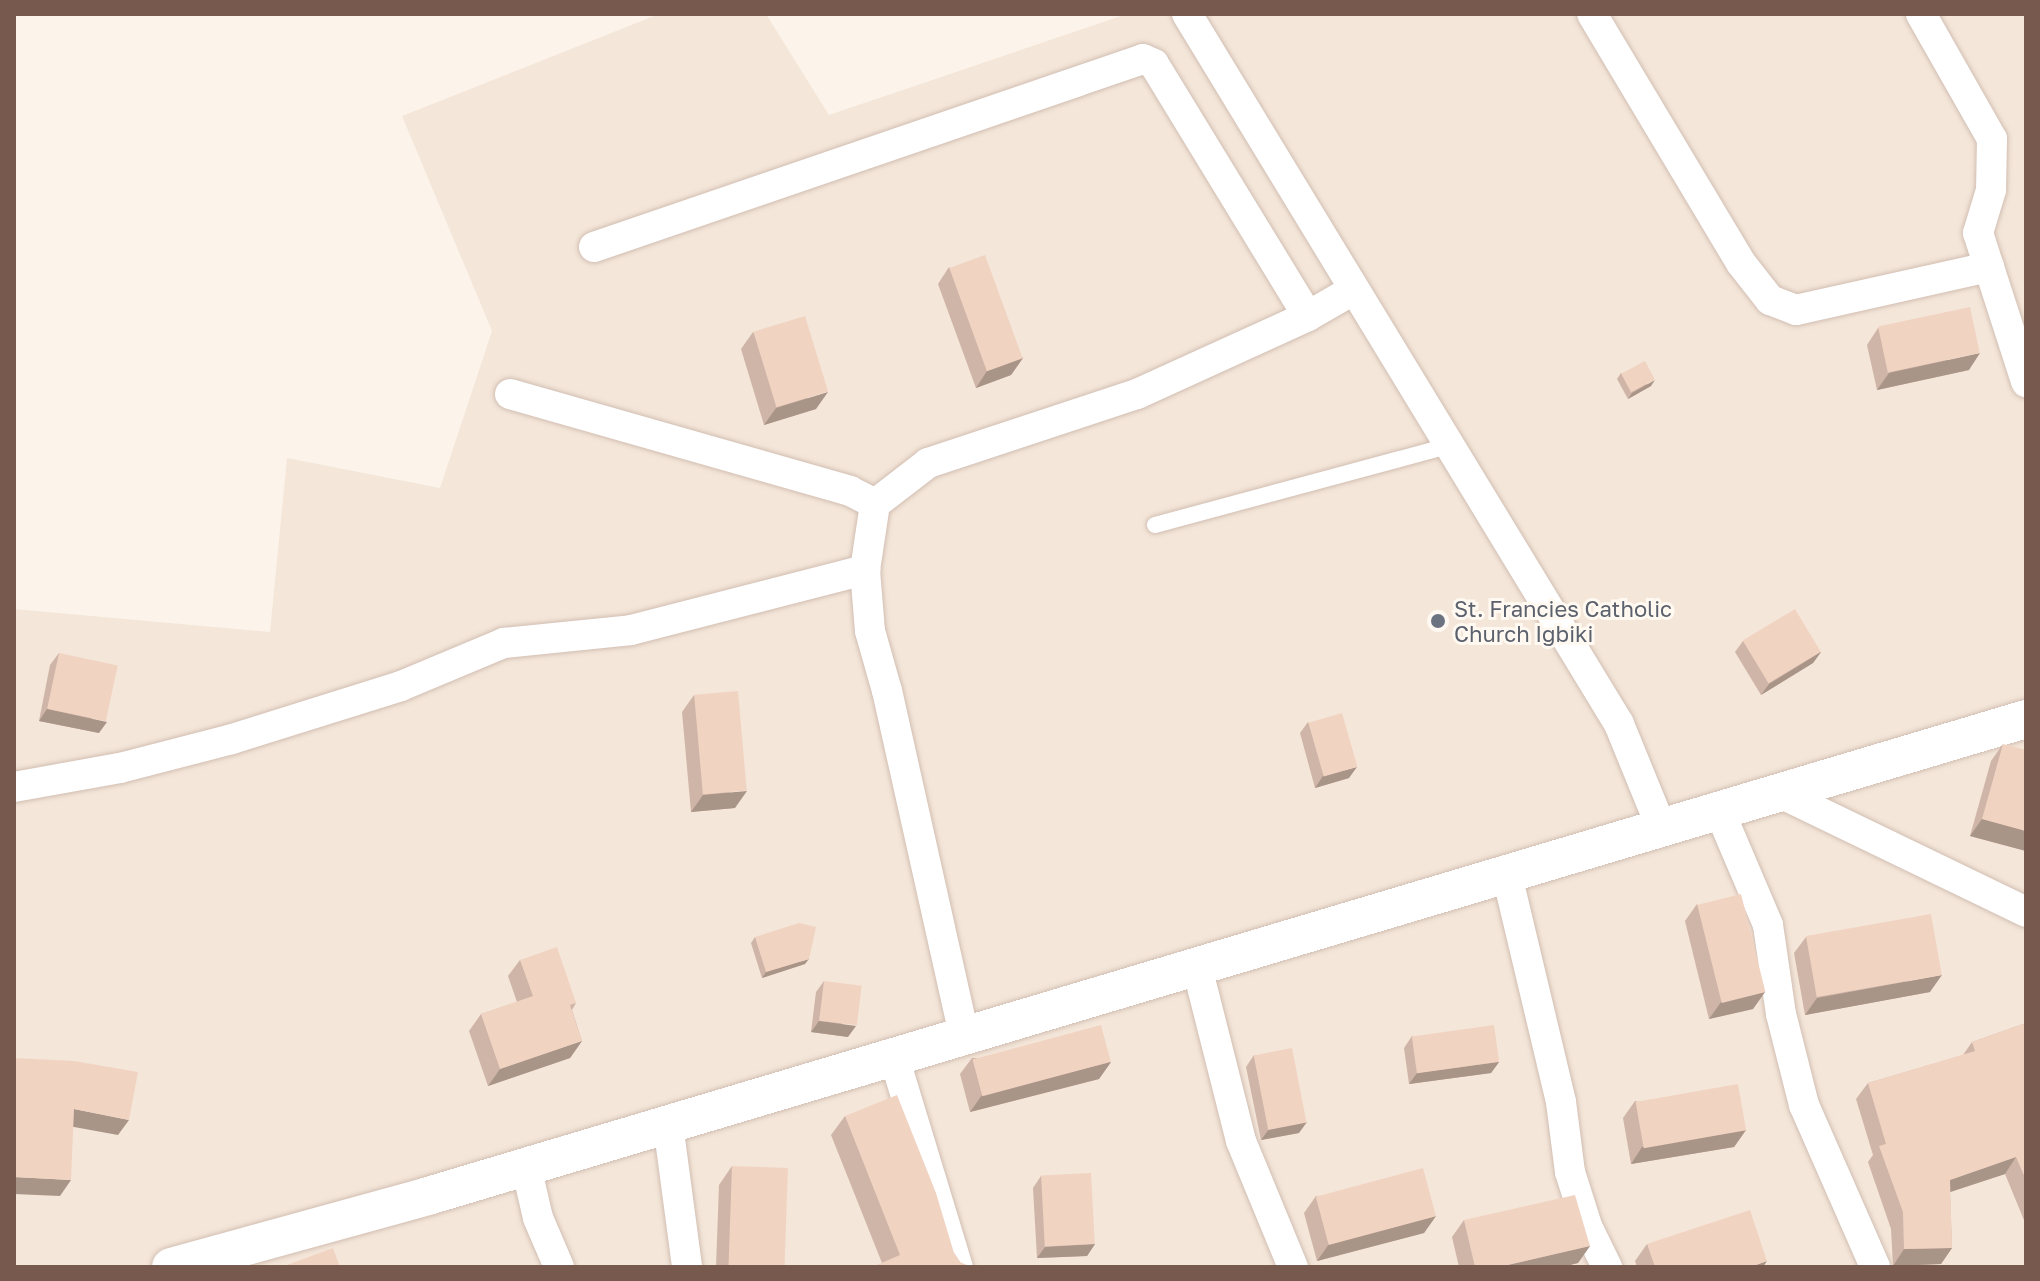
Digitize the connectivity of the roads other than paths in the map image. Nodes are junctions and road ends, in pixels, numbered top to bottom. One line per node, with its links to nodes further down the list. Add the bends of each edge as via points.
1 (1187, 14): 6 (street)
2 (1592, 14): 5 (street, via 1741,263 1770,300 1796,310)
3 (1921, 14): 5 (street, via 1992,139 1991,190 1978,233)
4 (594, 247): 7 (street, via 1143,59 1154,64)
5 (1989, 267): 8 (street)
6 (1353, 290): 7 (street); 10 (street)
7 (1308, 316): 11 (street, via 1137,394 928,463)
8 (2026, 382)
9 (510, 394): 11 (street, via 850,491)
10 (1448, 446): 12 (lane); 18 (street, via 1619,724)
11 (875, 504): 13 (street)
12 (1155, 525)
13 (865, 570): 15 (street, via 631,630 504,643 401,686 232,739 120,768); 22 (street, via 870,631)
14 (2026, 719): 16 (street)
15 (14, 787)
16 (1780, 793): 17 (street); 20 (street)
17 (1719, 810): 18 (street); 32 (street, via 1768,925 1781,1014 1804,1105)
18 (1661, 827): 19 (street)
19 (1507, 875): 21 (street); 31 (street, via 1561,1102 1570,1172)
20 (2026, 912)
21 (1197, 967): 22 (street); 30 (street, via 1241,1141)
22 (964, 1035): 23 (street)
23 (894, 1057): 24 (street); 29 (street)
24 (668, 1124): 25 (street); 28 (street)
25 (526, 1166): 26 (street); 27 (street, via 538,1218)
26 (171, 1267)
27 (559, 1267)
28 (687, 1267)
29 (958, 1267)
30 (1293, 1267)
31 (1607, 1267)
32 (1875, 1267)

